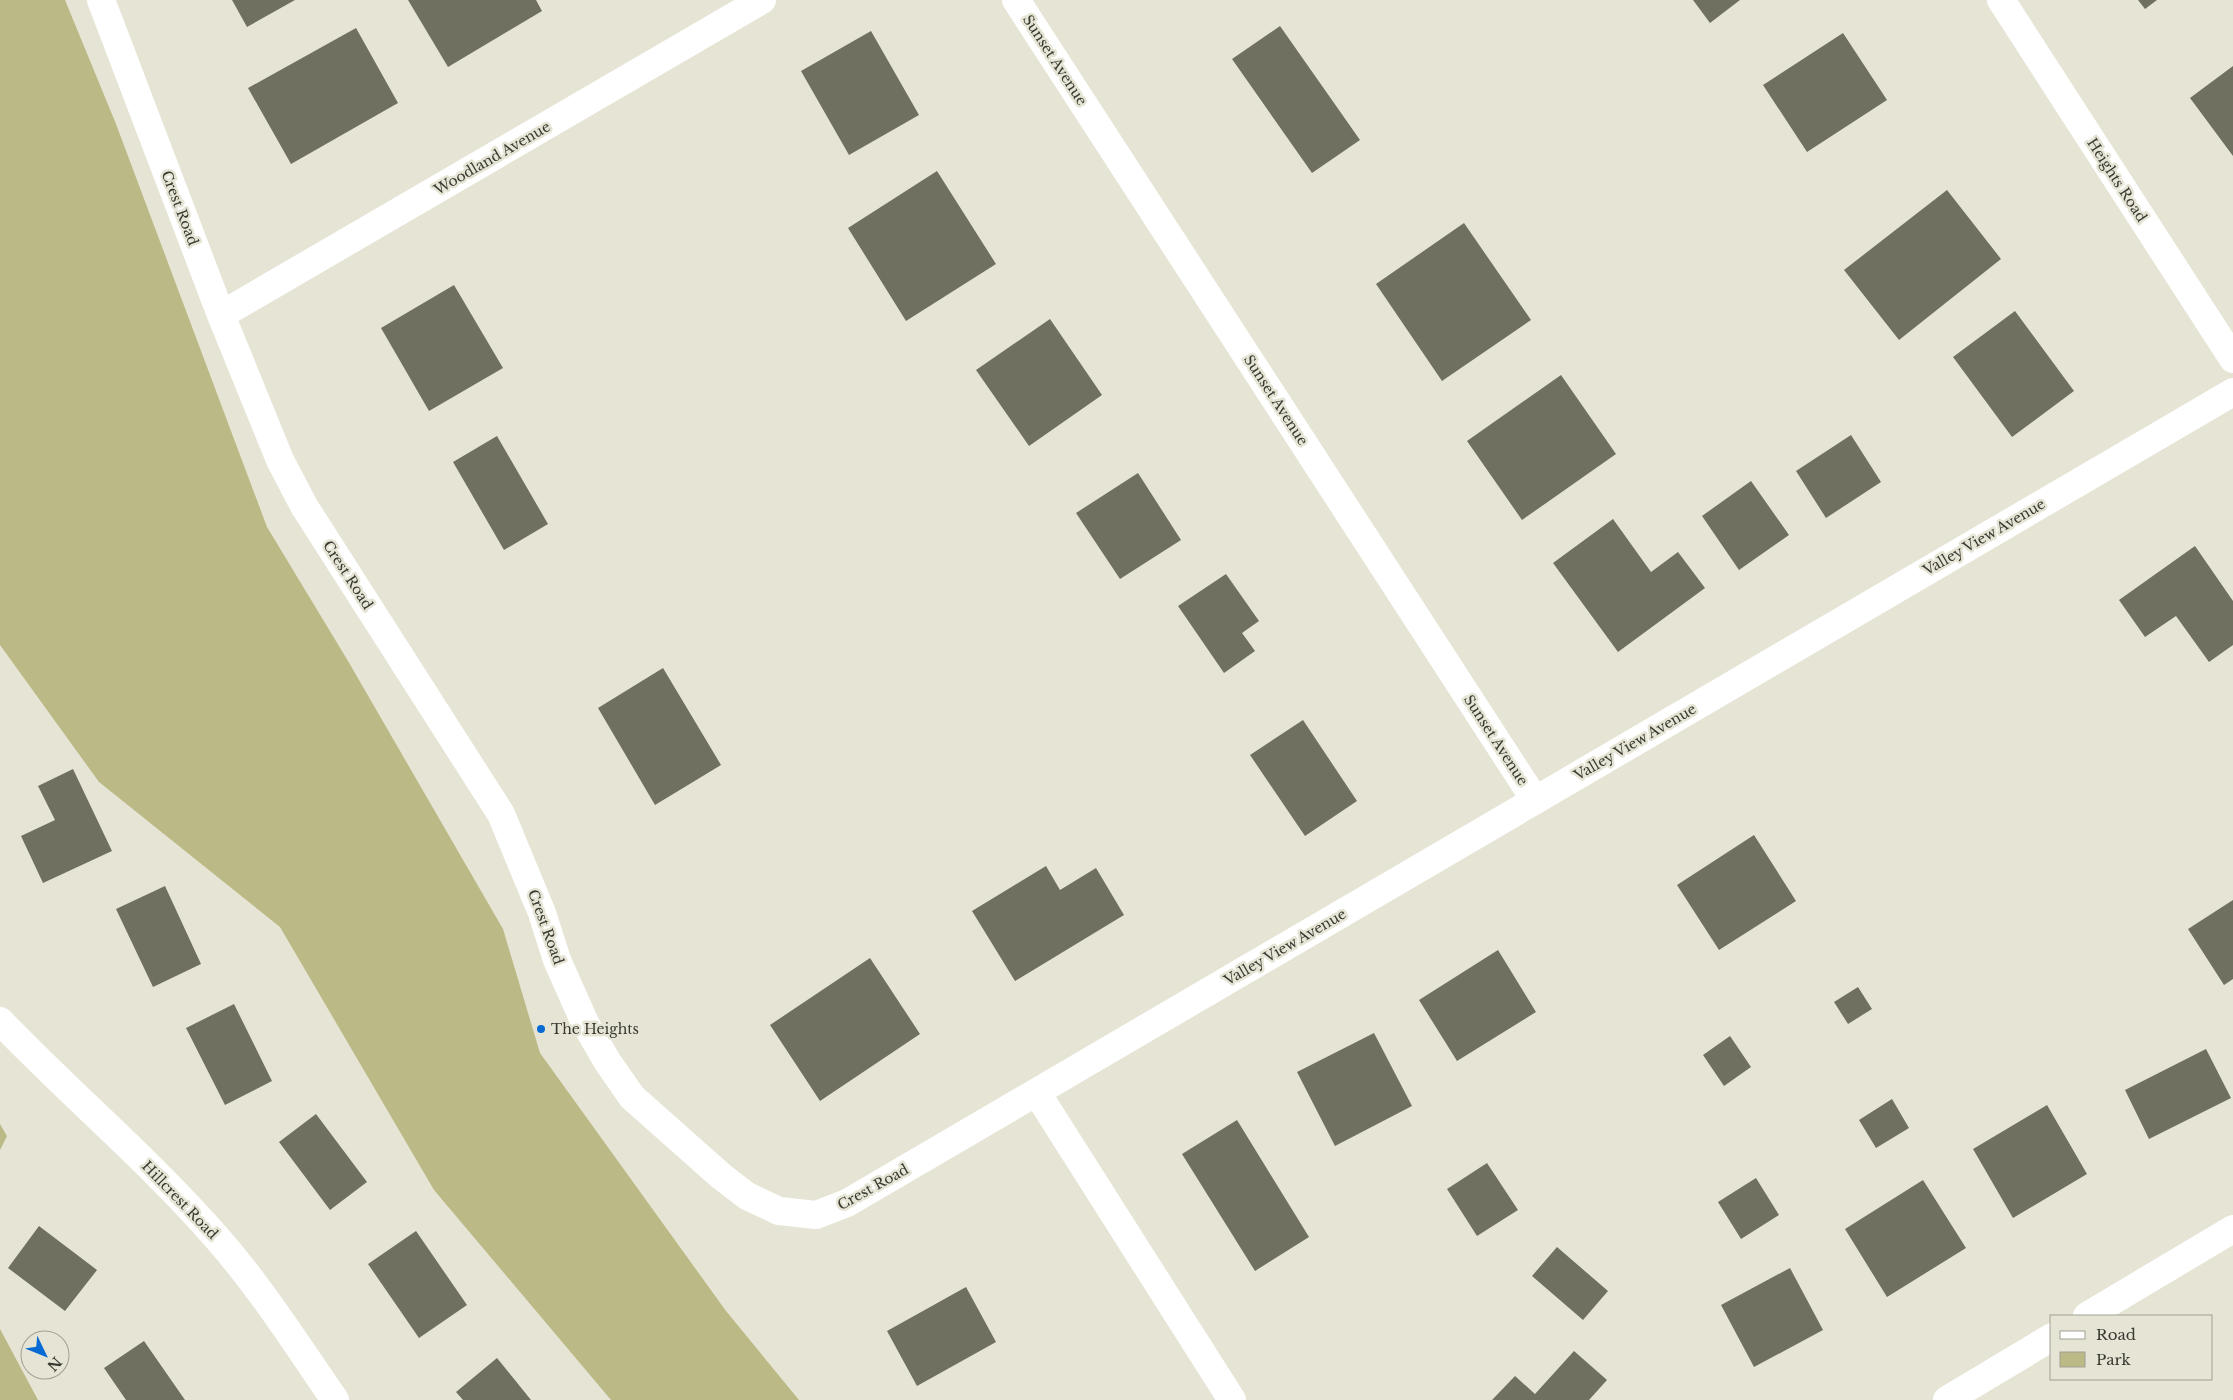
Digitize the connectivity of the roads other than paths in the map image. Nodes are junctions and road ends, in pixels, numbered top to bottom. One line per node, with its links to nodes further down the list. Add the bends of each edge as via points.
1 (101, 0): 5 (street, Crest Road)
2 (762, 0): 5 (street, Woodland Avenue)
3 (1016, 0): 8 (street, Sunset Avenue)
4 (2001, 0): 6 (street, Heights Road)
5 (221, 315): 10 (street, Crest Road, via 280,460 304,506 500,814 585,1023 632,1097 747,1196 779,1211 816,1215 847,1203)
6 (2233, 359)
7 (2233, 392): 8 (street, Valley View Avenue)
8 (1535, 800): 10 (street, Valley View Avenue)
9 (0, 1021): 14 (street, Hillcrest Road, via 170,1187 217,1238 252,1281)
10 (1037, 1093): 15 (street)
11 (2233, 1229): 12 (street)
12 (2089, 1315)
13 (2050, 1338): 16 (street)
14 (335, 1400)
15 (1232, 1400)
16 (1946, 1400)

